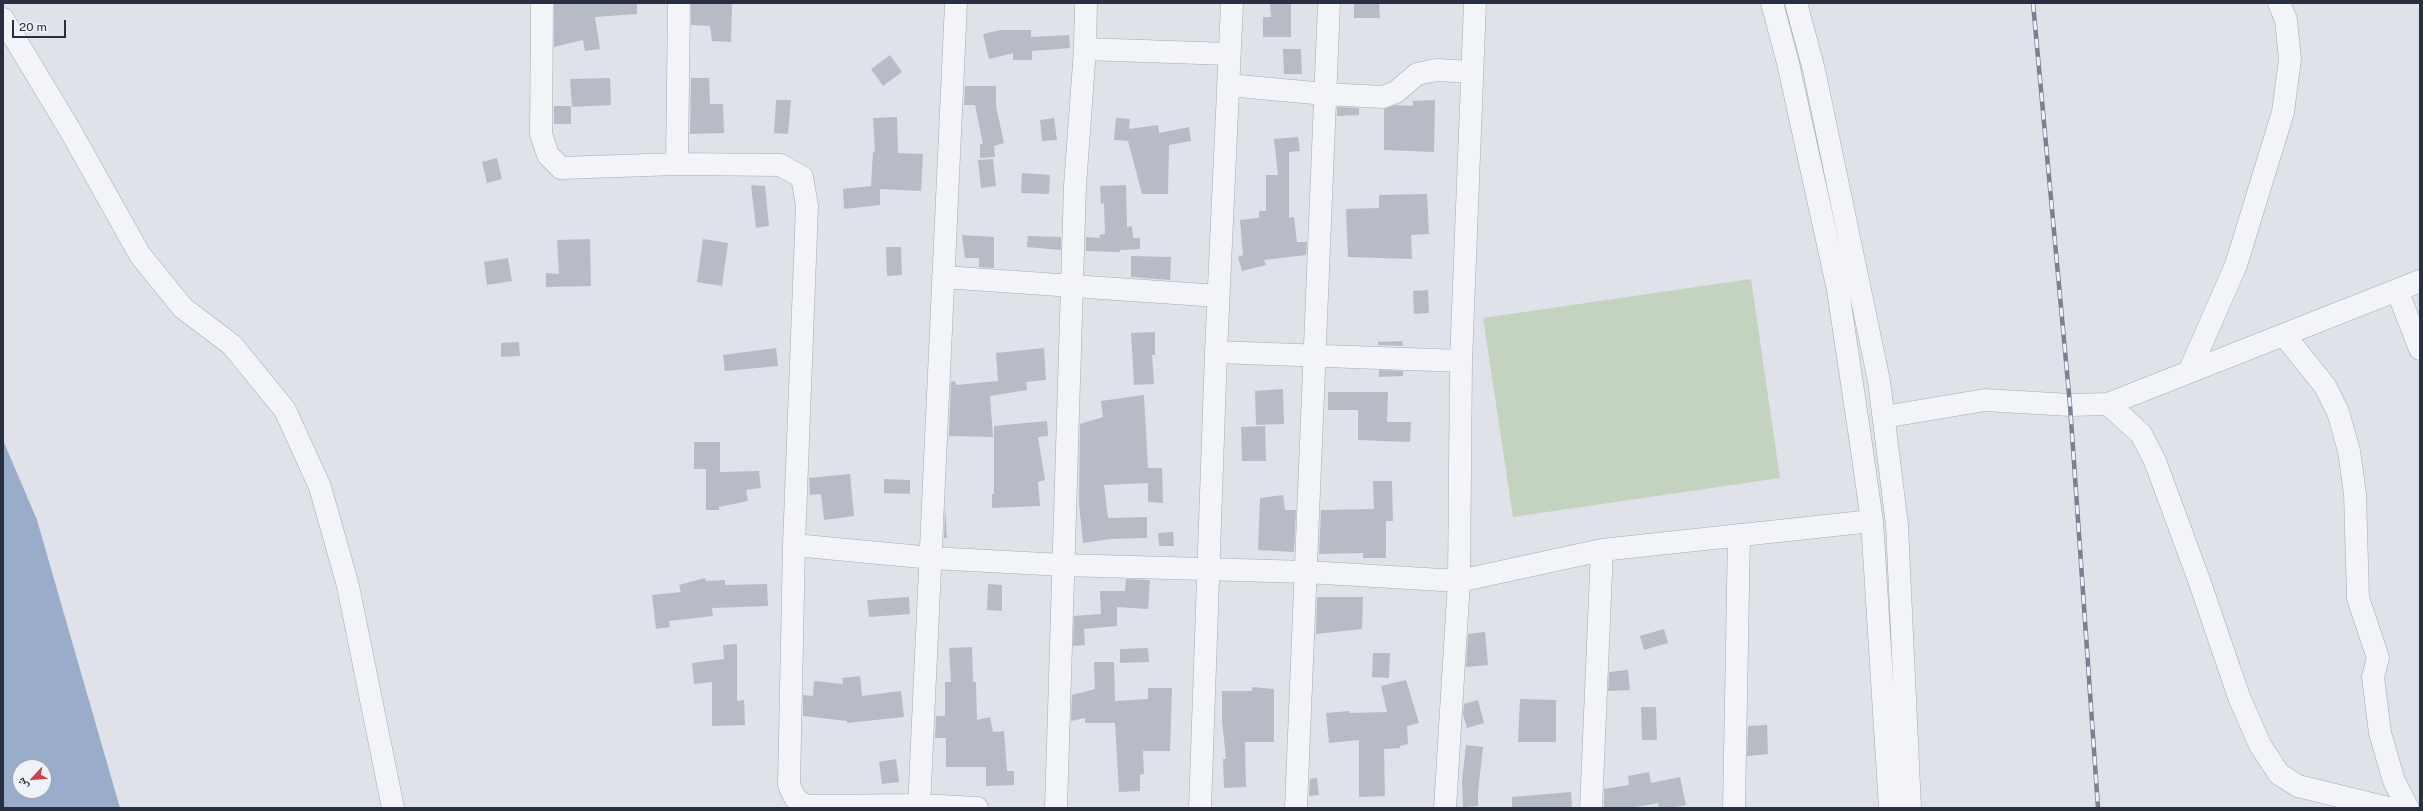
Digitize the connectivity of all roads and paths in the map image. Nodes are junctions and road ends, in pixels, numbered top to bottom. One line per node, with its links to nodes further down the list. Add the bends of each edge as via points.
1 (542, 3): 17 (street, via 542,134 548,155 561,168)
2 (679, 3): 17 (street)
3 (956, 3): 18 (street)
4 (1086, 3): 12 (street)
5 (1232, 3): 13 (street)
6 (1329, 3): 16 (street)
7 (1476, 3): 14 (street)
8 (1772, 3): 31 (street, via 1788,63 1838,290)
9 (1796, 3): 30 (street, via 1815,77 1879,381)
10 (2279, 3): 28 (street, via 2286,20 2290,59 2283,112 2236,265)
11 (3, 19): 42 (street, via 70,130 140,255 183,308 232,345 285,410 320,486 348,586)
12 (1085, 49): 13 (street); 20 (street, via 1075,186)
13 (1230, 54): 15 (street)
14 (1472, 72): 16 (street, via 1436,70 1417,74 1396,92 1383,97); 27 (street)
15 (1228, 85): 16 (street); 22 (street)
16 (1325, 94): 26 (street)
17 (677, 164): 33 (street, via 780,165 802,177 807,206)
18 (943, 277): 20 (street); 35 (street)
19 (2420, 281): 21 (street)
20 (1073, 287): 22 (street); 36 (street)
21 (2397, 290): 23 (street); 24 (street)
22 (1218, 296): 25 (street)
23 (2284, 335): 28 (street); 54 (street, via 2325,386 2338,412 2349,451 2355,494 2358,598 2378,658 2373,677 2380,733 2394,781)
24 (2420, 349)
25 (1216, 352): 26 (street); 37 (street)
26 (1315, 356): 27 (street); 38 (street)
27 (1461, 361): 39 (street)
28 (2189, 372): 29 (street)
29 (2108, 404): 30 (street, via 2070,405 1985,400); 40 (street, via 2140,434 2155,461 2239,697 2257,738 2279,774)
30 (1884, 417): 51 (street, via 1897,525)
31 (1872, 521): 32 (street); 50 (street)
32 (1738, 535): 34 (street); 49 (street)
33 (794, 545): 35 (street); 41 (street, via 789,785 795,798 805,806)
34 (1602, 550): 39 (street); 48 (street)
35 (932, 558): 36 (street); 41 (street)
36 (1063, 565): 37 (street); 44 (street)
37 (1208, 569): 38 (street); 45 (street)
38 (1307, 572): 39 (street); 46 (street)
39 (1459, 581): 47 (street)
40 (2298, 786): 52 (street); 53 (street)
41 (920, 806): 43 (street)
42 (393, 808)
43 (977, 808)
44 (1056, 808)
45 (1200, 808)
46 (1296, 808)
47 (1445, 808)
48 (1591, 808)
49 (1734, 808)
50 (1890, 808)
51 (1910, 808)
52 (2312, 808)
53 (2388, 808)
54 (2408, 808)

